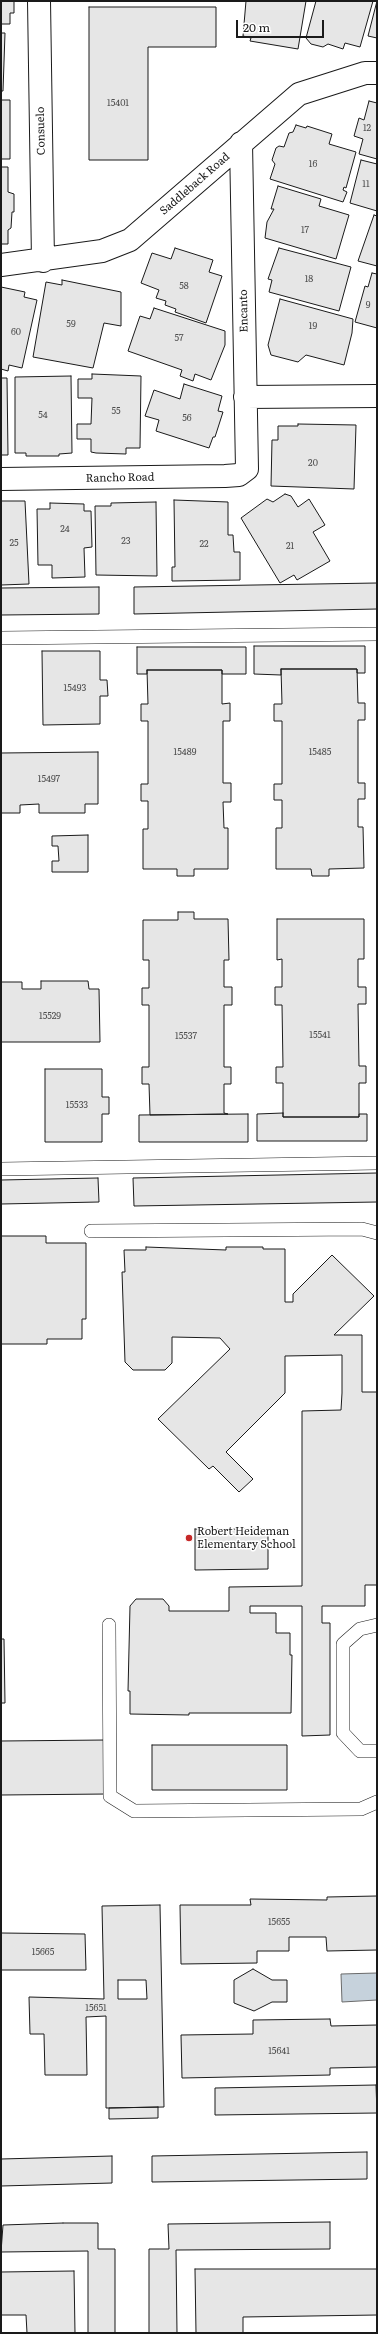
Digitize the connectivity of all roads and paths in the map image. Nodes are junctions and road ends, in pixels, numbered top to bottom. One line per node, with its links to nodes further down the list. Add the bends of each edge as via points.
1 (39, 1): 4 (street, Consuelo)
2 (377, 73): 3 (street, Saddleback Road, via 365,74 299,94)
3 (241, 143): 4 (street, Saddleback Road, via 130,240 102,251); 7 (street, Encanto)
4 (43, 261): 5 (street, Saddleback Road)
5 (1, 265)
6 (377, 396): 7 (street)
7 (246, 397): 8 (street, Encanto, via 248,459 247,469)
8 (239, 474): 9 (street, Rancho Road)
9 (1, 479)
10 (377, 634): 11 (lane)
11 (1, 638)
12 (377, 1163): 13 (lane)
13 (1, 1169)
14 (91, 1231): 15 (lane, via 362,1229)
15 (377, 1233)
16 (109, 1625): 19 (lane, via 110,1796 134,1811 360,1809)
17 (377, 1625): 18 (lane, via 360,1629 343,1644 343,1733 360,1751)
18 (377, 1751)
19 (377, 1802)

